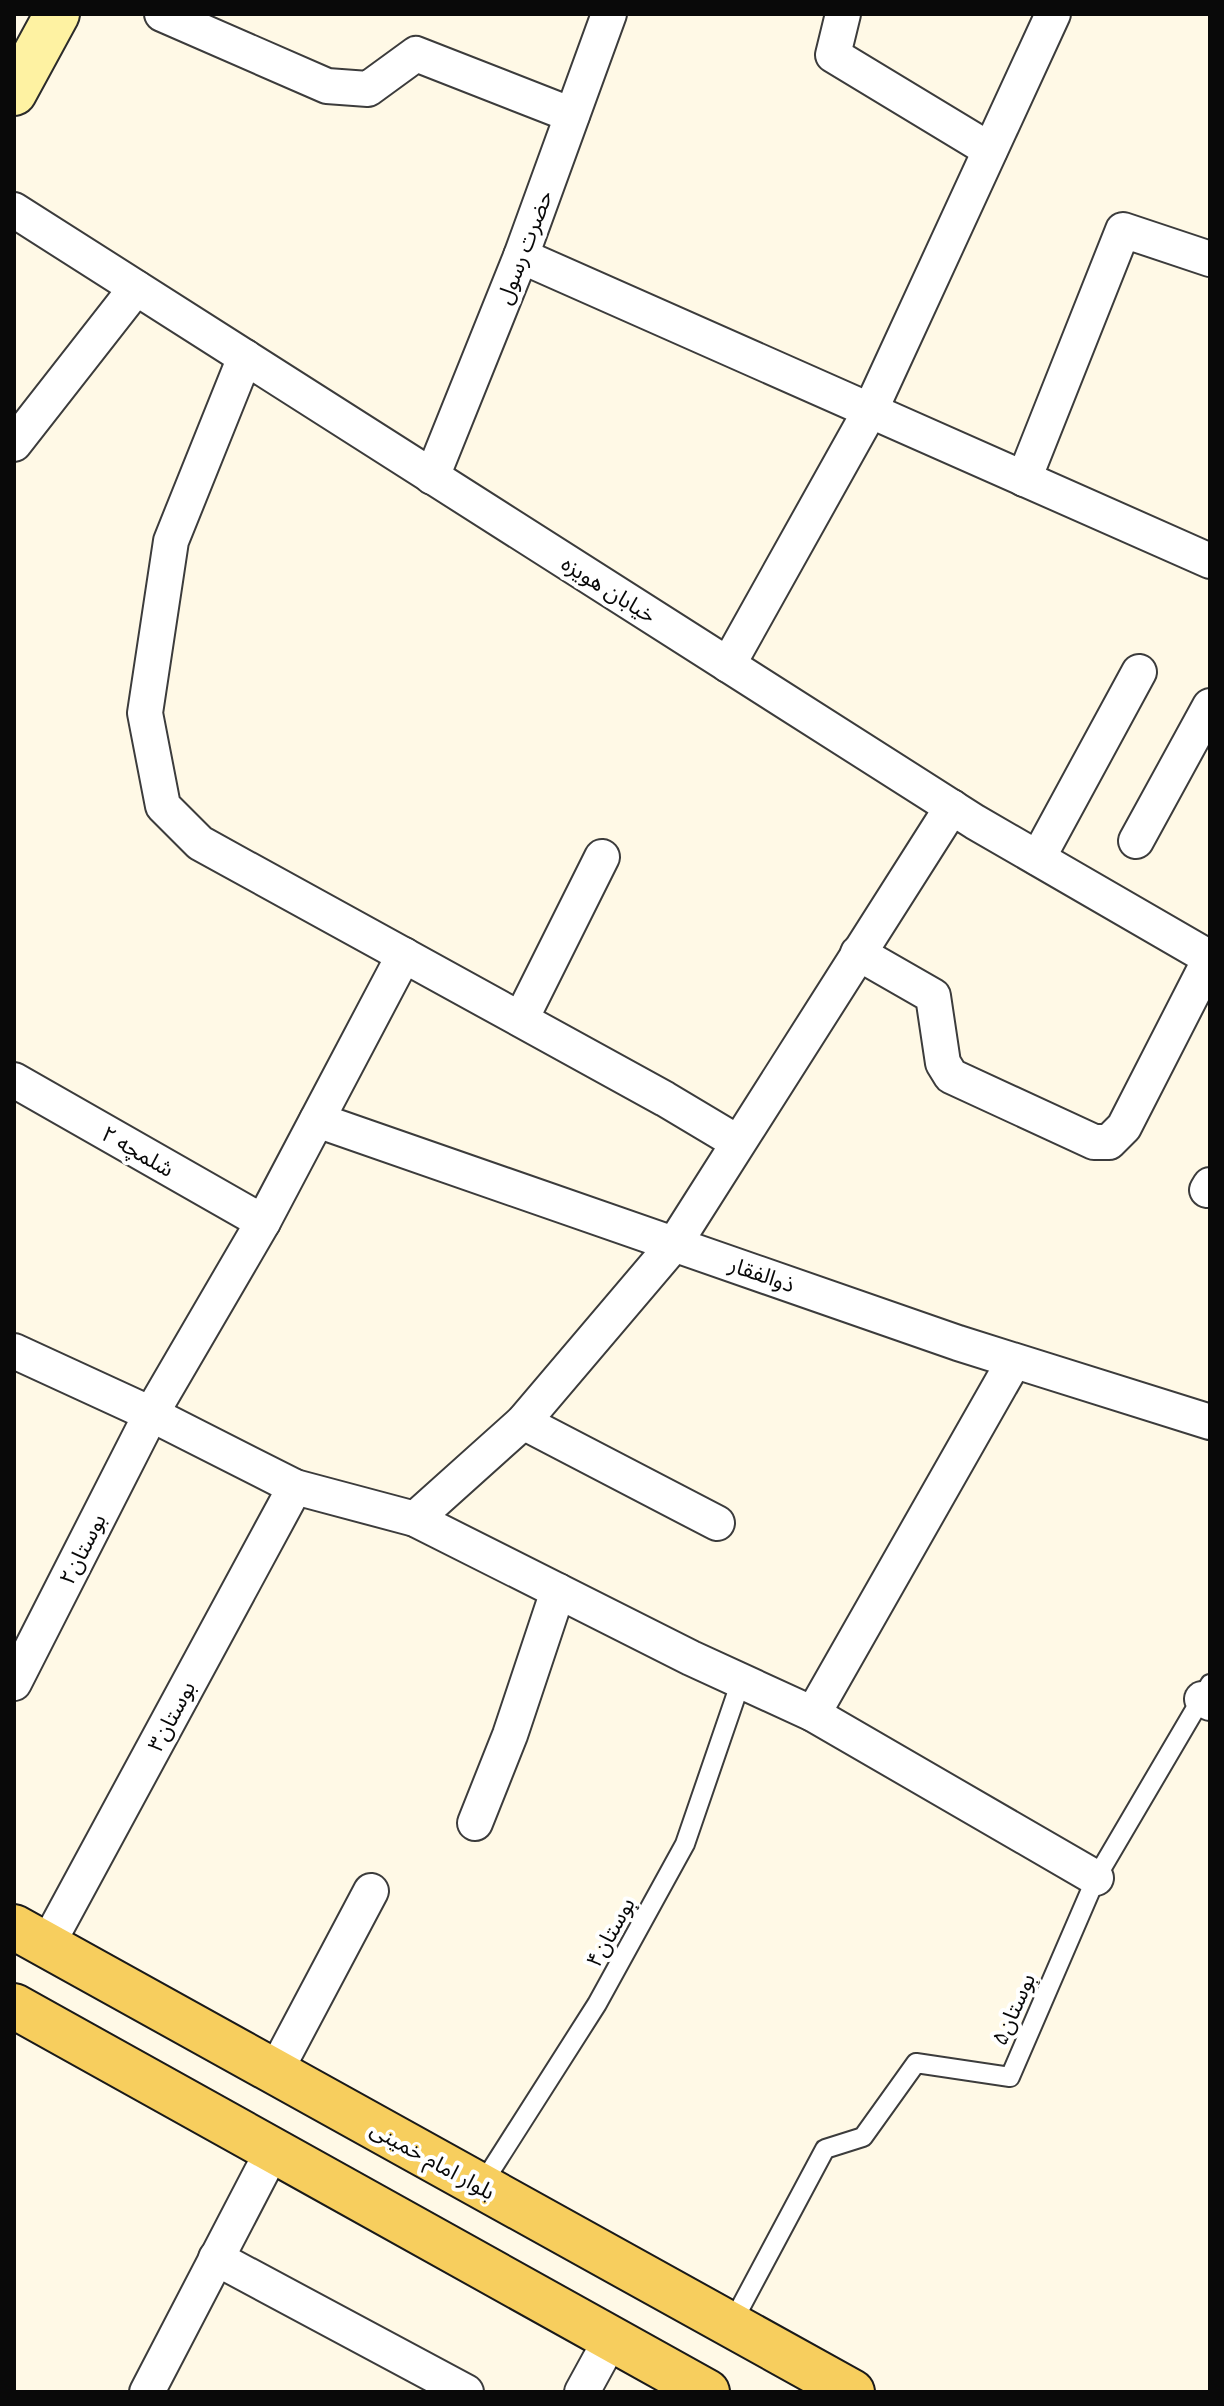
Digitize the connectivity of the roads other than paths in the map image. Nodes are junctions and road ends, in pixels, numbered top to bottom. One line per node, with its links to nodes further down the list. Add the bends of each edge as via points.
1 (57, 14): 6 (street)
2 (162, 14): 7 (street, via 327,86 368,89 416,54)
3 (609, 14): 7 (street, حضرت رسول)
4 (843, 14): 8 (street, via 833,55)
5 (1053, 14): 8 (street)
6 (14, 93)
7 (572, 115): 10 (street, حضرت رسول)
8 (990, 150): 14 (street)
9 (14, 210): 12 (street, خیابان هویزه)
10 (521, 256): 14 (street); 16 (street, حضرت رسول)
11 (1210, 259): 17 (street, via 1123,230)
12 (136, 288): 13 (street, خیابان هویزه); 15 (street)
13 (245, 357): 16 (street, خیابان هویزه); 27 (street, via 171,541 145,713 163,806 200,843)
14 (870, 411): 17 (street); 19 (street)
15 (14, 444)
16 (432, 477): 19 (street, خیابان هویزه)
17 (1024, 479): 18 (street)
18 (1210, 561)
19 (728, 665): 22 (street, خیابان هویزه)
20 (1139, 672): 25 (street)
21 (1210, 706): 23 (street)
22 (952, 807): 25 (street, خیابان هویزه); 26 (street)
23 (1136, 841)
24 (602, 857): 29 (street)
25 (1038, 858): 28 (street, خیابان هویزه)
26 (858, 953): 28 (street, via 933,996 943,1063 951,1076 1094,1142 1109,1142 1124,1127); 32 (street)
27 (404, 955): 29 (street); 31 (street, بوستان۲)
28 (1210, 958)
29 (521, 1019): 32 (street)
30 (14, 1080): 33 (street, شلمچه ۲)
31 (317, 1120): 33 (street, بوستان۲); 34 (street, ذوالفقار)
32 (737, 1142): 34 (street)
33 (263, 1222): 37 (street, بوستان۲)
34 (675, 1243): 36 (street, ذوالفقار); 38 (street)
35 (14, 1351): 37 (street)
36 (1014, 1361): 39 (street, ذوالفقار); 47 (street)
37 (151, 1414): 40 (street); 45 (street, بوستان۲)
38 (523, 1422): 41 (street); 42 (street)
39 (1210, 1422)
40 (295, 1487): 41 (street); 51 (street, بوستان۳)
41 (415, 1519): 43 (street)
42 (717, 1523)
43 (558, 1591): 44 (street); 48 (street)
44 (741, 1681): 47 (street); 55 (lane, بوستان۴, via 685,1844 597,2004)
45 (14, 1683)
46 (1207, 1695): 49 (lane)
47 (813, 1714): 49 (street)
48 (475, 1823)
49 (1096, 1878): 57 (lane, بوستان۵, via 1010,2077 916,2063 863,2137 825,2149)
50 (371, 1891): 53 (street)
51 (31, 1936): 53 (main road, بلوار امام خمینی)
52 (14, 2006): 54 (main road)
53 (275, 2072): 55 (main road, بلوار امام خمینی)
54 (273, 2150): 56 (street); 58 (main road)
55 (481, 2186): 57 (main road, بلوار امام خمینی)
56 (216, 2258): 59 (street); 60 (street)
57 (731, 2325): 63 (main road, بلوار امام خمینی)
58 (611, 2339): 61 (street); 62 (main road)
59 (147, 2392)
60 (466, 2392)
61 (582, 2392)
62 (707, 2392)
63 (852, 2392)

